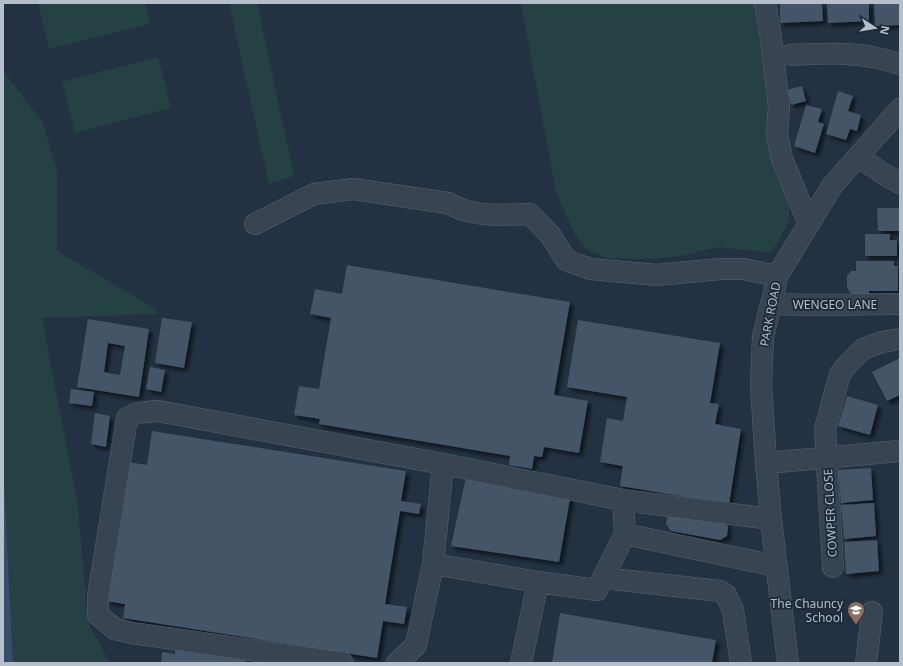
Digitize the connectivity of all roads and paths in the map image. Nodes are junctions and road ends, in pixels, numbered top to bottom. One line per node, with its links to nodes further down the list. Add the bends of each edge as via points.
1 (765, 3): 8 (street, via 779,106 778,140 782,159)
2 (791, 55): 3 (street, via 853,53)
3 (900, 64)
4 (900, 109): 5 (street, PARK ROAD)
5 (859, 157): 6 (street); 8 (street, PARK ROAD, via 832,186)
6 (900, 183)
7 (255, 224): 9 (street, via 314,194 353,189 448,204 458,209 492,216 530,214 551,236 566,260 590,269 657,275 743,269)
8 (809, 224): 9 (street, PARK ROAD)
9 (777, 276): 10 (street, PARK ROAD)
10 (771, 304): 11 (street, WENGEO LANE); 15 (street, PARK ROAD, via 763,337 761,385)
11 (900, 304)
12 (900, 339): 14 (street, COWPER CLOSE, via 863,349 840,374 825,429)
13 (900, 451): 14 (street, COWPER CLOSE)
14 (827, 458): 15 (street, COWPER CLOSE); 22 (street, COWPER CLOSE)
15 (766, 463): 18 (street, PARK ROAD)
16 (444, 464): 17 (street); 20 (street); 26 (street, via 158,411 137,413 127,418 98,596 98,616 115,629 132,633)
17 (623, 500): 18 (street); 19 (street)
18 (771, 519): 21 (street, PARK ROAD)
19 (625, 534): 21 (street); 23 (street)
20 (433, 564): 24 (street); 27 (street, via 416,645)
21 (776, 566): 30 (street, PARK ROAD)
22 (833, 567)
23 (603, 578): 24 (street, via 597,590); 29 (street, via 720,591 726,595 733,610)
24 (538, 582): 28 (street)
25 (872, 612): 31 (street)
26 (343, 663)
27 (396, 663)
28 (521, 663)
29 (741, 663)
30 (788, 663)
31 (866, 663)

